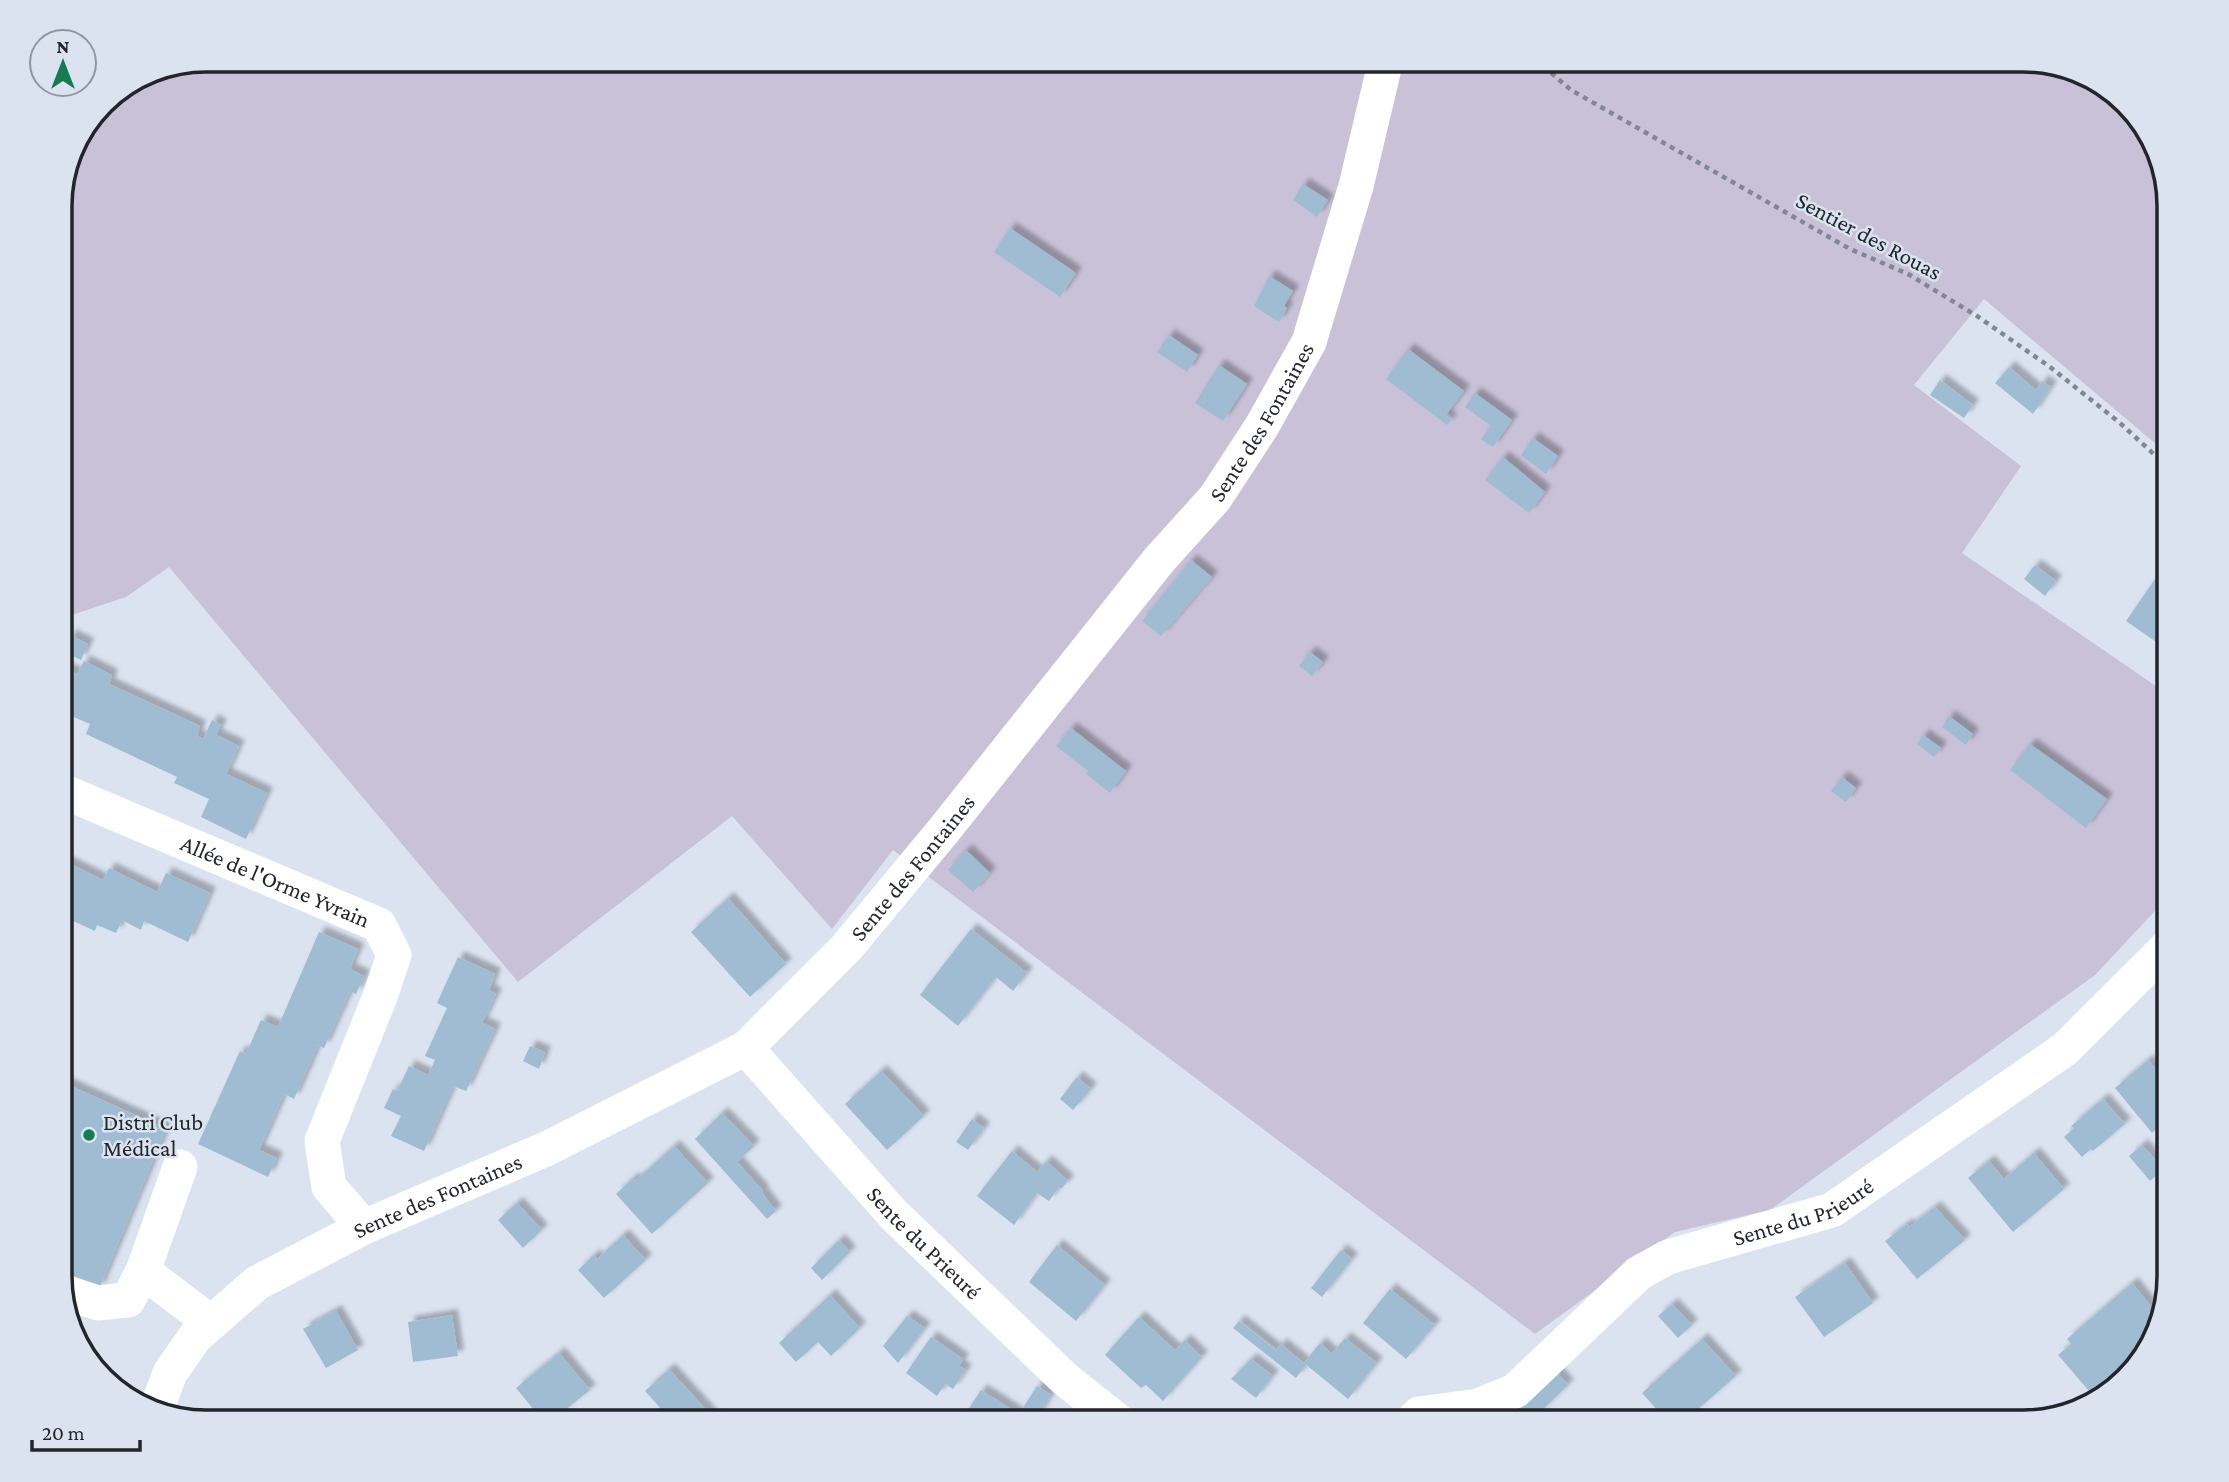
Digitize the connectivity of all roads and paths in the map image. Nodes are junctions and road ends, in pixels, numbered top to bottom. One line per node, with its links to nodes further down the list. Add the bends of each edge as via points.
1 (1383, 72): 6 (street, Sente des Fontaines, via 1356,186 1309,342 1215,498 1159,560 847,947)
2 (1550, 72): 3 (path, Sentier des Rouas, via 1571,90 1977,316 2050,367)
3 (2157, 457)
4 (72, 795): 8 (street, Allée de l'Orme Yvrain, via 379,925 394,955 322,1141 329,1187)
5 (2157, 957): 14 (street, Sente du Prieuré, via 2065,1049 1832,1210 1668,1256 1639,1273)
6 (746, 1048): 8 (street, Sente des Fontaines, via 545,1149); 13 (street, Sente du Prieuré, via 894,1215)
7 (180, 1167): 9 (street)
8 (365, 1227): 11 (street, Sente des Fontaines, via 257,1283)
9 (143, 1271): 10 (street, via 128,1300 98,1303); 11 (street)
10 (73, 1295)
11 (211, 1323): 12 (street, Sente des Fontaines, via 170,1373)
12 (160, 1402)
13 (1103, 1410)
14 (1490, 1410)

